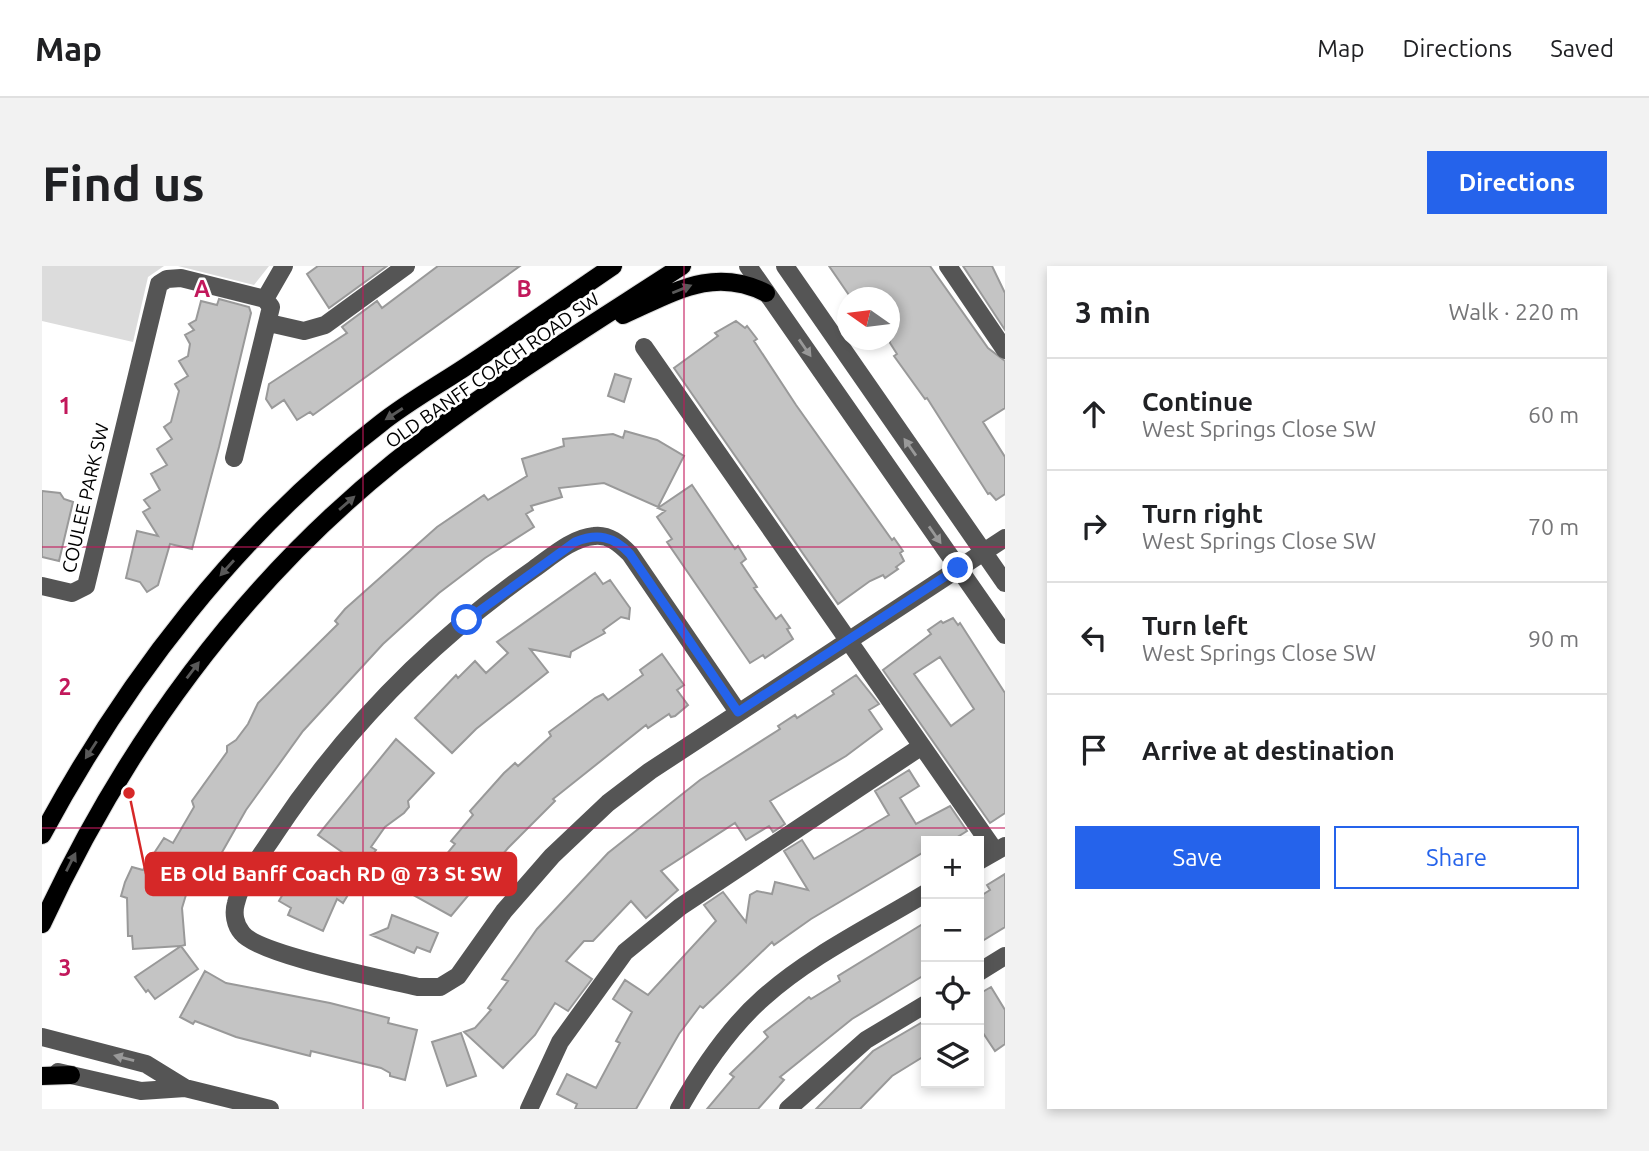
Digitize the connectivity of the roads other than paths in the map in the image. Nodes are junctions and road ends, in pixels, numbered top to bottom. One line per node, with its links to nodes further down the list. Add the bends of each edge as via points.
1 (284, 266): 9 (street)
2 (406, 266): 10 (street, via 325,325 304,331)
3 (612, 266): 24 (main road, OLD BANFF COACH ROAD SW, one-way to 24, via 381,423 283,508 160,649)
4 (682, 266): 11 (main road, OLD BANFF COACH ROAD SW)
5 (748, 266): 8 (street)
6 (785, 266): 16 (street, one-way to 6)
7 (948, 266): 13 (street)
8 (766, 293): 11 (main road, one-way to 8, via 703,282 724,278); 17 (street, one-way to 17)
9 (265, 299): 10 (street, via 271,307); 19 (street, COULEE PARK SW, via 181,278 159,284 86,586 72,593)
10 (270, 323): 14 (street)
11 (575, 336): 30 (main road, OLD BANFF COACH ROAD SW, one-way to 11, via 90,825 128,762 200,660 247,604 334,514 395,462)
12 (645, 347): 21 (street)
13 (1005, 351)
14 (234, 458)
15 (1005, 538): 16 (street)
16 (984, 552): 17 (street); 18 (street)
17 (958, 568): 20 (street); 21 (street)
18 (1005, 583)
19 (42, 586)
20 (1005, 635)
21 (849, 640): 22 (street); 23 (street)
22 (738, 712): 22 (street, via 650,771 576,832 528,882 448,984 428,989 279,953 248,941 235,919 236,901 266,847 364,718 467,620 585,538 605,537 625,549)
23 (922, 746): 27 (street); 41 (street, via 680,906 625,953 560,1042)
24 (57, 808): 25 (main road); 26 (main road, OLD BANFF COACH ROAD SW)
25 (42, 830)
26 (42, 835)
27 (1000, 848): 28 (street)
28 (984, 858)
29 (921, 896): 42 (street, via 797,971 763,997 715,1049)
30 (42, 924)
31 (1000, 959): 32 (street); 33 (street)
32 (984, 969)
33 (1005, 977)
34 (921, 1007): 43 (street, via 866,1040)
35 (42, 1037): 39 (street, one-way to 35, via 145,1064)
36 (42, 1068): 37 (street)
37 (71, 1075): 38 (main road); 39 (street, via 141,1091)
38 (42, 1076)
39 (185, 1088): 40 (street)
40 (270, 1109)
41 (529, 1109)
42 (679, 1109)
43 (788, 1109)

